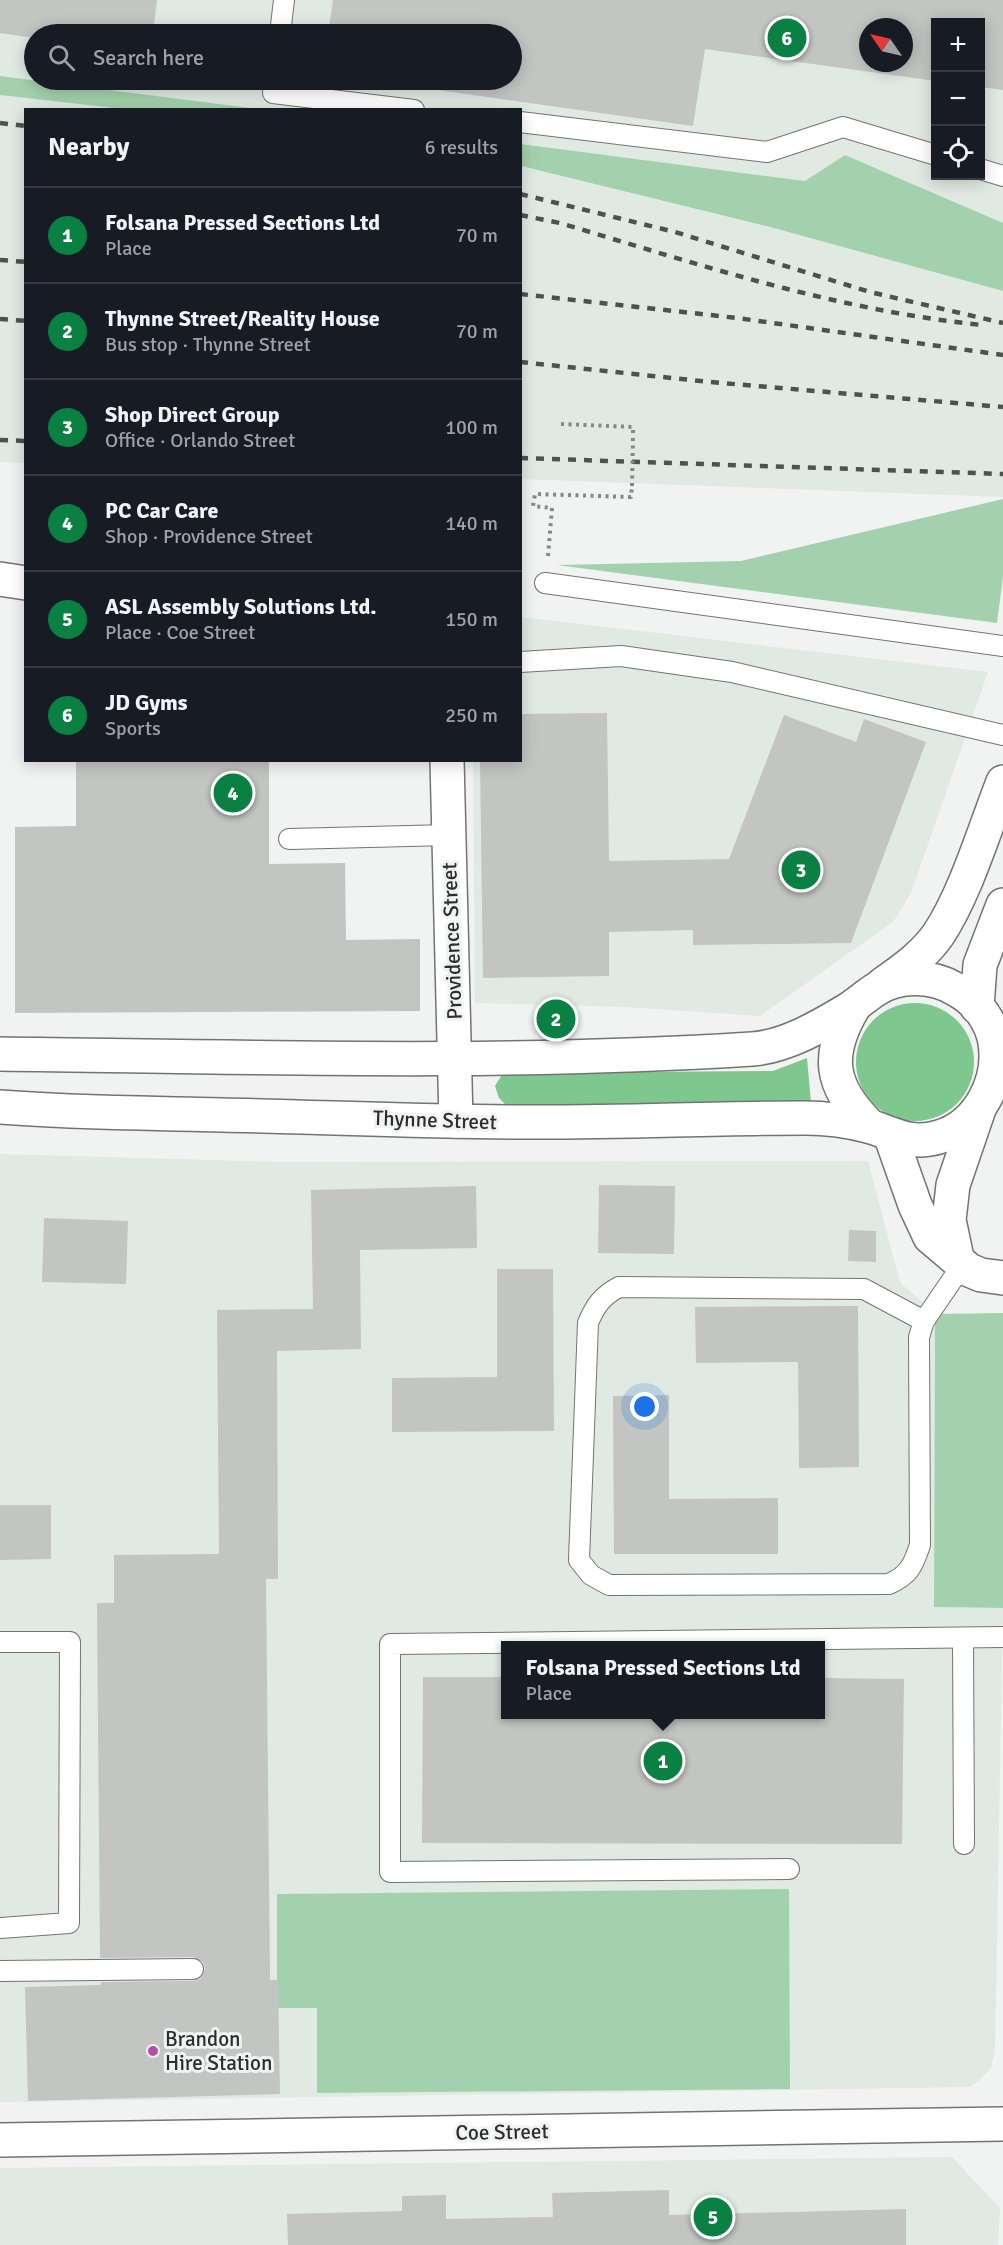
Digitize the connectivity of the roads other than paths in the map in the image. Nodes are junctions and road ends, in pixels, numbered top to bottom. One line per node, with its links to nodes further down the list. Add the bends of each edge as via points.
1 (284, 0): 2 (lane)
2 (281, 24)
3 (273, 90): 4 (lane, via 273,93)
4 (397, 108)
5 (522, 122): 6 (lane, via 767,152 843,127)
6 (931, 153)
7 (985, 170): 8 (lane)
8 (1003, 176)
9 (0, 579): 10 (street)
10 (24, 583)
11 (545, 583): 12 (lane)
12 (1003, 646)
13 (522, 662): 14 (lane, via 621,656 732,672)
14 (1003, 735)
15 (447, 762): 17 (street, Providence Street)
16 (1003, 782): 20 (street, via 937,936 912,964)
17 (449, 835): 18 (lane); 23 (street, Providence Street)
18 (289, 839)
19 (1003, 905): 21 (street, via 980,965)
20 (866, 997): 21 (street, via 900,980 925,979 949,985); 23 (street, via 812,1030 760,1048); 27 (street, via 841,1029 835,1056 838,1082 850,1107)
21 (989, 1017): 24 (street, via 997,1066)
22 (0, 1054): 23 (street)
23 (455, 1059): 26 (street, Providence Street)
24 (991, 1095): 27 (street, Thynne Street, via 960,1127 938,1137 915,1141); 28 (street, via 953,1185 950,1220)
25 (0, 1107): 26 (street, Thynne Street)
26 (456, 1121): 27 (street, Thynne Street, via 814,1118)
27 (881, 1132): 28 (street, via 930,1237)
28 (960, 1261): 29 (street, via 981,1275); 30 (lane)
29 (1003, 1278)
30 (924, 1321): 30 (lane, via 919,1337 920,1545 914,1566 905,1577 889,1584 609,1585 591,1575 579,1560 588,1323 605,1294 619,1287 864,1289)
31 (1003, 1637): 32 (lane)
32 (963, 1638): 33 (lane); 36 (lane)
33 (676, 1641)
34 (0, 1642): 38 (lane, via 70,1642 69,1923)
35 (501, 1643): 37 (lane, via 390,1644 390,1872)
36 (964, 1844)
37 (789, 1869)
38 (0, 1928)
39 (193, 1969): 40 (lane)
40 (0, 1971)
41 (1003, 2124): 42 (street, Coe Street)
42 (0, 2140)

